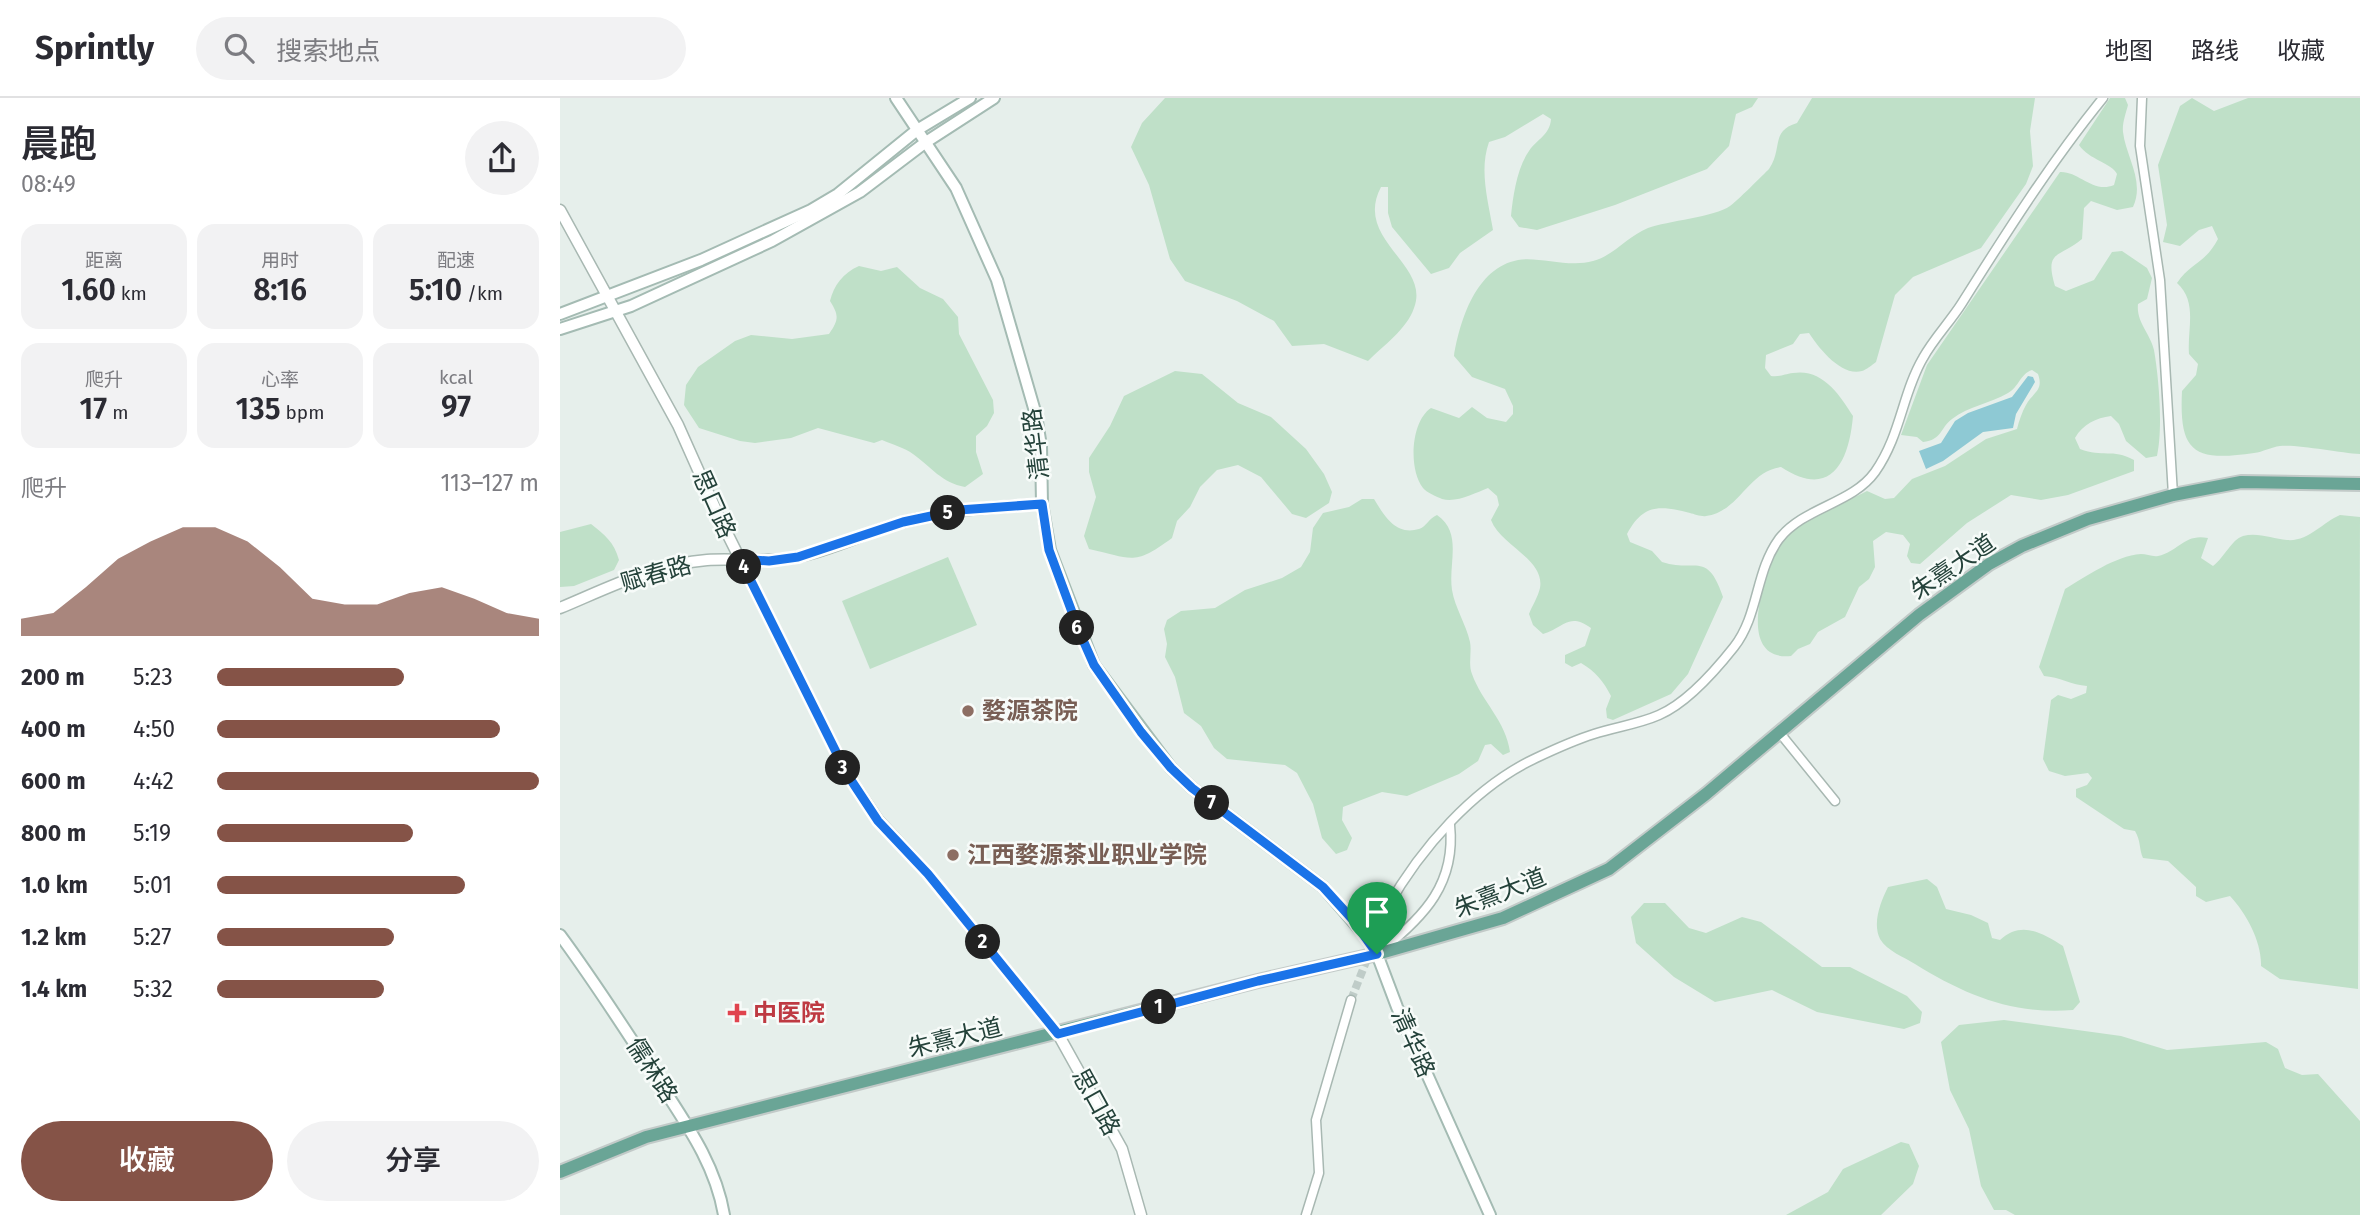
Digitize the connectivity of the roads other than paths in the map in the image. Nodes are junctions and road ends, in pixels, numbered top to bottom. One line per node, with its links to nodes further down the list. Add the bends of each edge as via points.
1 (896, 98): 6 (main road, 清华路)
2 (970, 98): 6 (main road)
3 (994, 98): 7 (main road)
4 (2103, 98): 20 (street, via 1924,356 1895,440 1874,475 1793,525 1779,540 1761,571 1754,607 1734,647 1673,708 1593,734 1513,770)
5 (2142, 98): 14 (street, via 2140,146 2160,280)
6 (917, 130): 7 (main road, 清华路); 9 (main road, via 811,210)
7 (926, 142): 10 (main road, via 860,192 772,241); 15 (main road, 清华路, via 956,188 997,280 1036,415)
8 (560, 210): 9 (street, 思口路)
9 (609, 298): 10 (street, 思口路); 11 (main road)
10 (617, 311): 12 (main road); 16 (street, 思口路, via 678,425)
11 (560, 314)
12 (560, 329)
13 (2360, 484): 14 (main road, 朱熹大道, via 2241,482)
14 (2173, 495): 18 (main road, 朱熹大道, via 2068,526 1989,564 1919,615)
15 (1042, 504): 16 (street, 赋春路, via 959,510 903,522 798,557); 23 (main road, 清华路, via 1049,550 1079,631 1094,665 1141,732 1192,788 1323,887)
16 (740, 559): 17 (street, 赋春路, via 706,560 645,572); 25 (street, 思口路, via 832,748 878,821 928,874)
17 (560, 608)
18 (1779, 732): 19 (street); 23 (main road, 朱熹大道, via 1609,869 1503,918)
19 (1835, 801)
20 (1450, 825): 21 (street, via 1403,879); 23 (street, via 1452,856 1437,892 1411,927)
21 (1387, 908)
22 (560, 935): 26 (main road, 儒林路)
23 (1377, 954): 25 (main road, 朱熹大道); 31 (main road, 清华路)
24 (1352, 1000): 30 (street, via 1316,1120 1319,1173)
25 (1058, 1034): 26 (main road, 朱熹大道); 29 (street, 思口路, via 1122,1149)
26 (690, 1127): 27 (main road, 朱熹大道, via 629,1142); 28 (main road, 儒林路, via 710,1164)
27 (560, 1172)
28 (724, 1215)
29 (1140, 1215)
30 (1306, 1215)
31 (1490, 1215)

